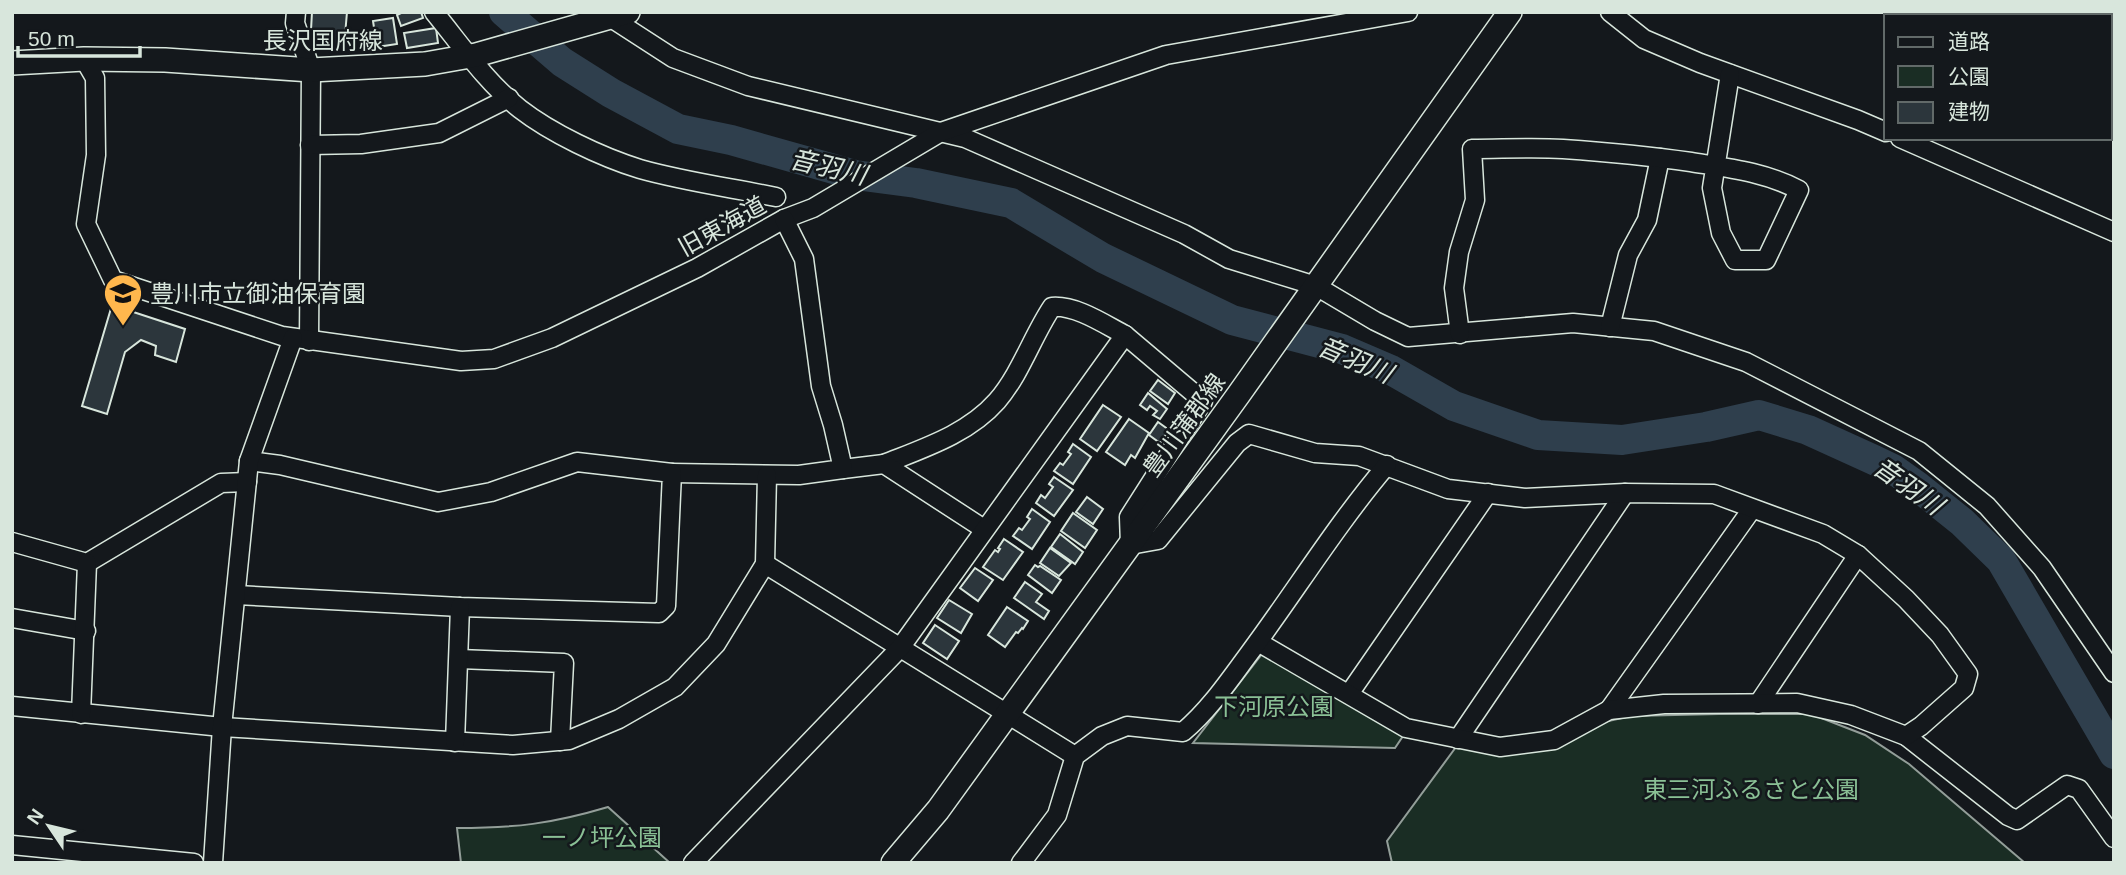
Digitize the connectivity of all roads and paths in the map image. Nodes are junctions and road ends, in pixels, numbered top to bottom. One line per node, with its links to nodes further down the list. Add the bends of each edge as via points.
1 (296, 12): 10 (street, via 295,23)
2 (435, 12): 7 (street)
3 (1408, 12): 14 (street, 旧東海道, via 1166,55)
4 (1510, 12): 22 (main road, 豊川蒲郡線)
5 (1610, 12): 11 (street, via 1644,39)
6 (611, 15): 7 (main road, 長沢国府線); 14 (street, via 673,58 748,86)
7 (472, 56): 10 (main road, 長沢国府線, via 425,64); 12 (street)
8 (84, 59): 9 (main road, 長沢国府線); 10 (main road, 長沢国府線); 26 (street, 旧東海道, via 95,78 96,155 86,224 113,280)
9 (12, 63)
10 (311, 70): 16 (street)
11 (1730, 74): 13 (street); 18 (street)
12 (509, 98): 16 (street, via 439,133 361,144); 19 (street, via 554,130 640,169)
13 (1884, 131)
14 (935, 135): 20 (street, 旧東海道, via 831,198); 22 (street, via 965,138 1172,228 1230,259)
15 (1905, 140): 21 (street)
16 (310, 145): 26 (street)
17 (1660, 158): 18 (street); 23 (street, via 1647,220 1628,255); 24 (street, via 1561,149 1472,149 1475,200 1454,288)
18 (1716, 166): 18 (street, via 1712,188 1721,233 1735,260 1766,260 1799,190)
19 (776, 197)
20 (784, 219): 26 (street, 旧東海道, via 685,274 552,338 494,359 461,361); 30 (street, via 804,259 821,386)
21 (2114, 232)
22 (1313, 291): 24 (street, via 1408,337); 39 (main road, 豊川蒲郡線)
23 (1610, 327): 24 (street, via 1573,323); 50 (street, via 1654,331 1746,362 1919,451 1987,506 2042,568)
24 (1460, 334)
25 (1125, 335): 28 (street, via 1062,306 1052,307 996,401 953,435); 37 (street); 39 (street, via 1203,401 1129,517)
26 (301, 340): 27 (street)
27 (249, 461): 31 (street, via 438,502 491,492 576,462); 33 (street)
28 (884, 464): 30 (street); 37 (street)
29 (1387, 465): 35 (street, via 1448,489); 39 (street, via 1359,456 1315,453 1249,434 1158,540); 47 (street)
30 (843, 469): 32 (street)
31 (672, 473): 32 (street); 44 (street, via 666,606 659,613)
32 (767, 475): 42 (street)
33 (247, 482): 41 (street, via 221,483); 43 (street)
34 (1625, 493): 35 (street, via 1525,498); 36 (street, via 1714,494); 59 (street)
35 (1488, 494): 51 (street)
36 (1752, 509): 40 (street, via 1824,534); 54 (street)
37 (984, 529): 48 (street)
38 (12, 542): 41 (street)
39 (1130, 545): 56 (main road, 豊川蒲郡線)
40 (1858, 555): 52 (street); 58 (street, via 1940,635 1968,674 1964,688)
41 (87, 563): 46 (street)
42 (765, 564): 48 (street); 60 (street, via 716,644 675,687 619,719)
43 (236, 595): 44 (street); 57 (street)
44 (460, 607): 49 (street)
45 (12, 618): 46 (street)
46 (86, 631): 55 (street)
47 (1258, 642): 51 (street); 62 (street, via 1203,716 1183,732 1127,726 1102,736)
48 (900, 648): 56 (street); 68 (street)
49 (458, 659): 60 (street, via 564,663); 61 (street)
50 (2114, 673)
51 (1349, 694): 59 (street, via 1406,728)
52 (1758, 704): 54 (street, via 1664,704); 58 (street, via 1811,706)
53 (12, 706): 55 (street)
54 (1609, 710): 59 (street, via 1554,740 1500,747)
55 (81, 714): 57 (street)
56 (1007, 714): 62 (street); 69 (main road, 豊川蒲郡線, via 938,810)
57 (222, 727): 61 (street); 67 (street)
58 (1906, 736): 63 (street, via 2017,820 2067,785 2079,789)
59 (1458, 739)
60 (560, 741): 61 (street, via 513,746)
61 (455, 742)
62 (1075, 756): 70 (street, via 1058,815)
63 (2114, 838)
64 (12, 845): 65 (street)
65 (69, 857): 66 (street)
66 (194, 863)
67 (213, 863)
68 (693, 863)
69 (893, 863)
70 (1021, 863)

